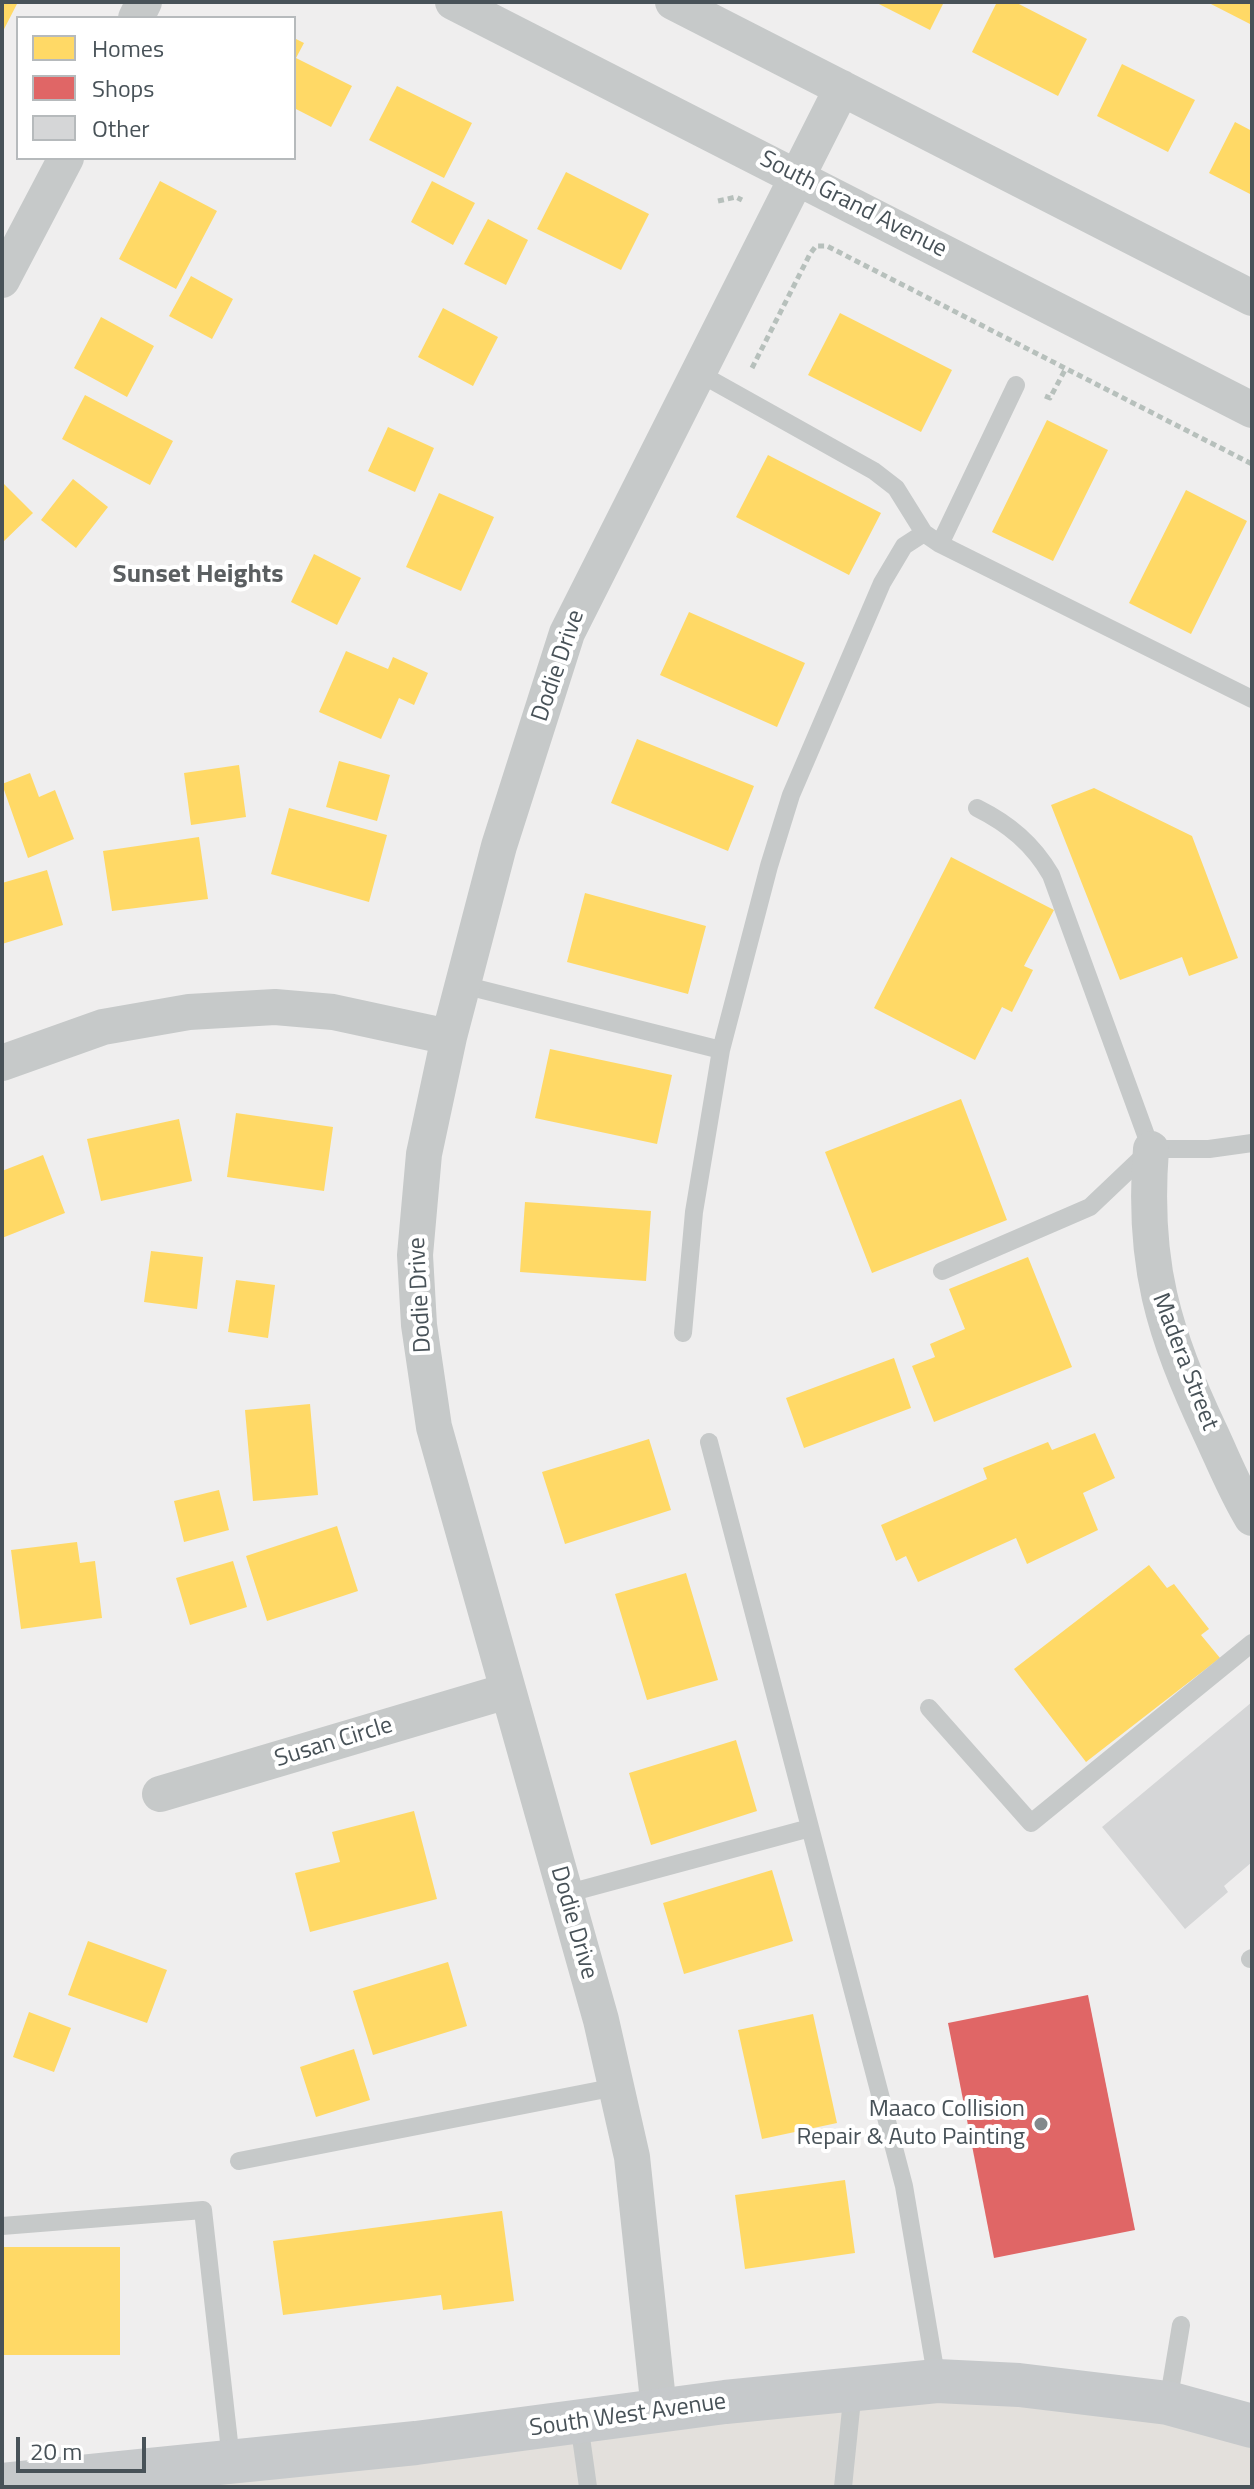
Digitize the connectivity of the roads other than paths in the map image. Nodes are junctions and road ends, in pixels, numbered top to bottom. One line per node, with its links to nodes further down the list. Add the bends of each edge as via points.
1 (453, 2): 5 (street, South Grand Avenue)
2 (673, 2): 3 (street)
3 (842, 88): 5 (street, Dodie Drive); 7 (street)
4 (65, 160): 6 (street)
5 (798, 178): 8 (street, Dodie Drive); 10 (street, South Grand Avenue)
6 (2, 280)
7 (1252, 298)
8 (697, 372): 11 (lane, via 874,471 896,488); 14 (street, Dodie Drive, via 567,633 499,846)
9 (1016, 385): 11 (lane)
10 (1252, 410)
11 (932, 538): 12 (lane); 16 (lane, via 904,546 882,583 791,795)
12 (1252, 699)
13 (977, 808): 19 (lane, via 1018,834 1051,875)
14 (463, 985): 15 (street, Dodie Drive); 16 (lane)
15 (449, 1037): 17 (street, via 333,1012 275,1007 189,1012 103,1027); 25 (street, Dodie Drive, via 424,1154 415,1255 419,1325 434,1427)
16 (721, 1050): 21 (lane, via 694,1212)
17 (2, 1063)
18 (1252, 1143): 19 (lane)
19 (1151, 1149): 20 (lane, via 1090,1207); 23 (street, Madera Street, via 1149,1239 1164,1321)
20 (942, 1271)
21 (683, 1333)
22 (709, 1442): 28 (lane)
23 (1250, 1508)
24 (1252, 1643): 26 (lane, via 1031,1823)
25 (507, 1691): 27 (street, Susan Circle); 29 (street, Dodie Drive)
26 (929, 1708)
27 (160, 1794)
28 (810, 1828): 29 (lane); 34 (lane, via 904,2186)
29 (565, 1894): 30 (street, Dodie Drive)
30 (616, 2087): 31 (lane); 37 (street, Dodie Drive, via 632,2157)
31 (239, 2161)
32 (2, 2226): 40 (lane, via 203,2210)
33 (1181, 2325): 36 (lane)
34 (937, 2381): 35 (street, South West Avenue); 36 (street, South West Avenue)
35 (853, 2390): 37 (street, South West Avenue); 43 (lane)
36 (1168, 2403): 39 (street, South West Avenue)
37 (659, 2410): 38 (street, South West Avenue)
38 (579, 2423): 40 (street, South West Avenue); 42 (lane)
39 (1252, 2426)
40 (231, 2460): 41 (street, South West Avenue)
41 (2, 2485)
42 (588, 2487)
43 (843, 2487)

